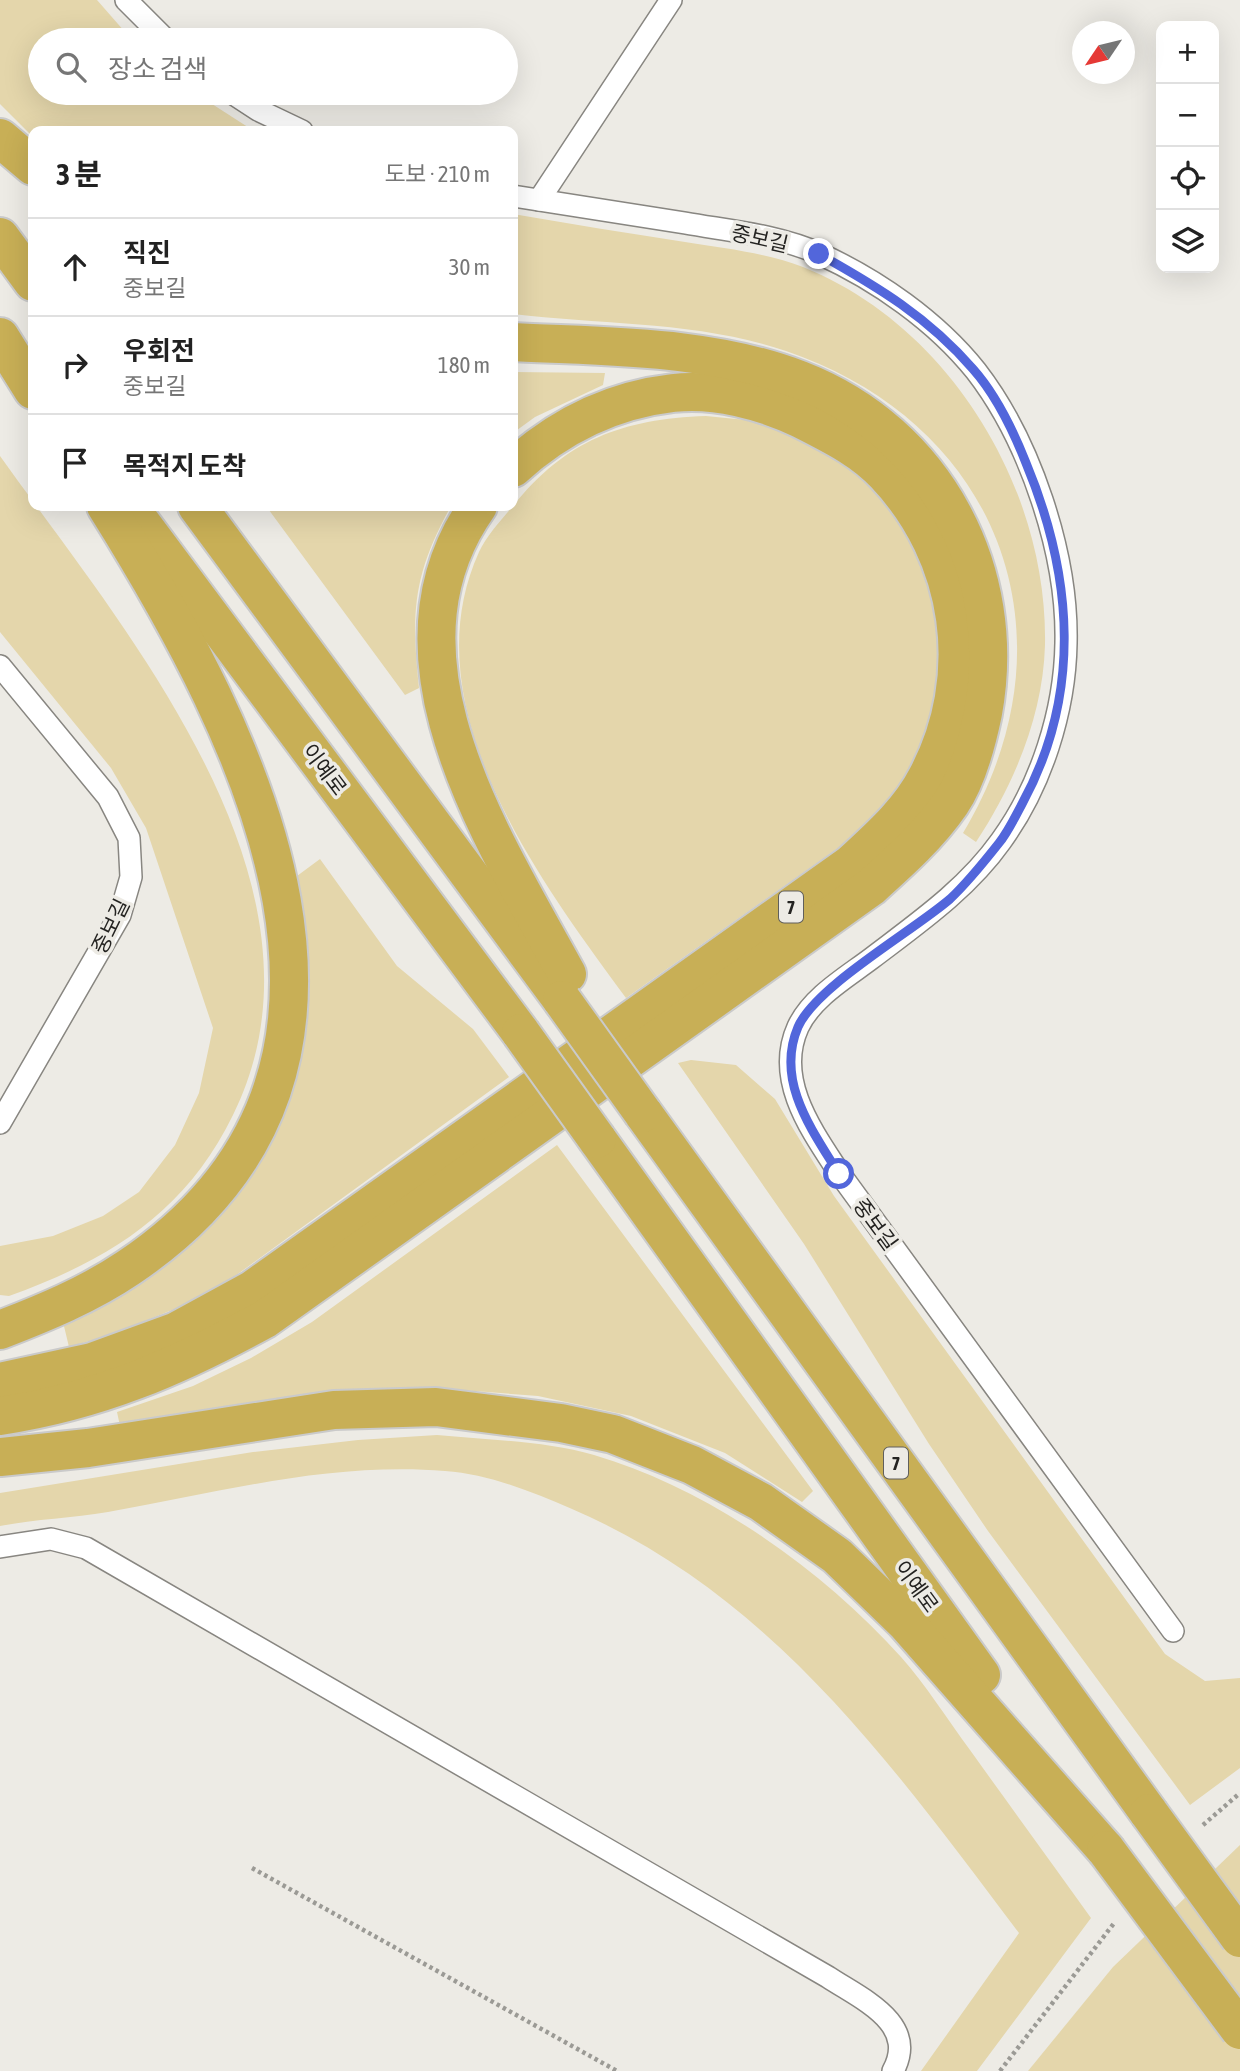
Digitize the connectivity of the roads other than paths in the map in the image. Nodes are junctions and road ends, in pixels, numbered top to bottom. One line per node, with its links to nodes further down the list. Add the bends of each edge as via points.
1 (126, 0): 3 (lane)
2 (671, 0): 9 (lane)
3 (154, 28)
4 (250, 105): 5 (lane)
5 (292, 126)
6 (0, 138): 7 (highway)
7 (28, 162)
8 (518, 197): 9 (lane, 중보길)
9 (539, 200): 29 (lane, 중보길, via 768,237 819,254 925,319 975,371 1011,425 1040,495 1059,568 1066,643 1058,713 1035,779 1001,841 951,898 823,995 798,1027 790,1067 801,1113 839,1174)
10 (0, 237): 11 (highway)
11 (28, 275)
12 (0, 335): 14 (highway); 15 (highway)
13 (518, 342): 26 (highway, via 732,360 801,380 846,403 903,447 941,494 970,545 987,615 988,689 978,739 952,801 914,848 871,887 265,1319 187,1361 104,1393)
14 (28, 371)
15 (28, 382)
16 (518, 464): 25 (highway, 7, via 578,421 618,403 675,392 726,395 781,410 838,437 891,482 920,518 944,569 957,617 960,665 950,723 927,778 894,824 851,864 252,1290 177,1331 92,1362)
17 (109, 511): 24 (highway, via 195,664 251,783 277,866 289,947 289,1022 271,1099 232,1171 185,1224 128,1268 57,1308)
18 (132, 511): 30 (highway, 이예로, bridge, via 521,1033)
19 (201, 511): 22 (highway)
20 (474, 511): 22 (highway, 7, via 463,526 443,579 435,627 439,685 454,743 477,802)
21 (0, 666): 23 (lane, 중보길, via 108,797 129,838 131,877 120,915)
22 (569, 995): 31 (highway, 7, bridge, via 643,1113)
23 (0, 1123)
24 (0, 1330)
25 (0, 1382)
26 (0, 1416)
27 (0, 1457): 30 (highway, via 347,1410 436,1407 613,1434 692,1465 761,1502 837,1556 905,1622)
28 (0, 1547): 33 (lane, via 51,1539 86,1548 816,1970 892,2022 901,2049)
29 (1173, 1630)
30 (1106, 1850): 32 (highway, 이예로, bridge)
31 (1240, 1938)
32 (1240, 2030)
33 (893, 2071)

